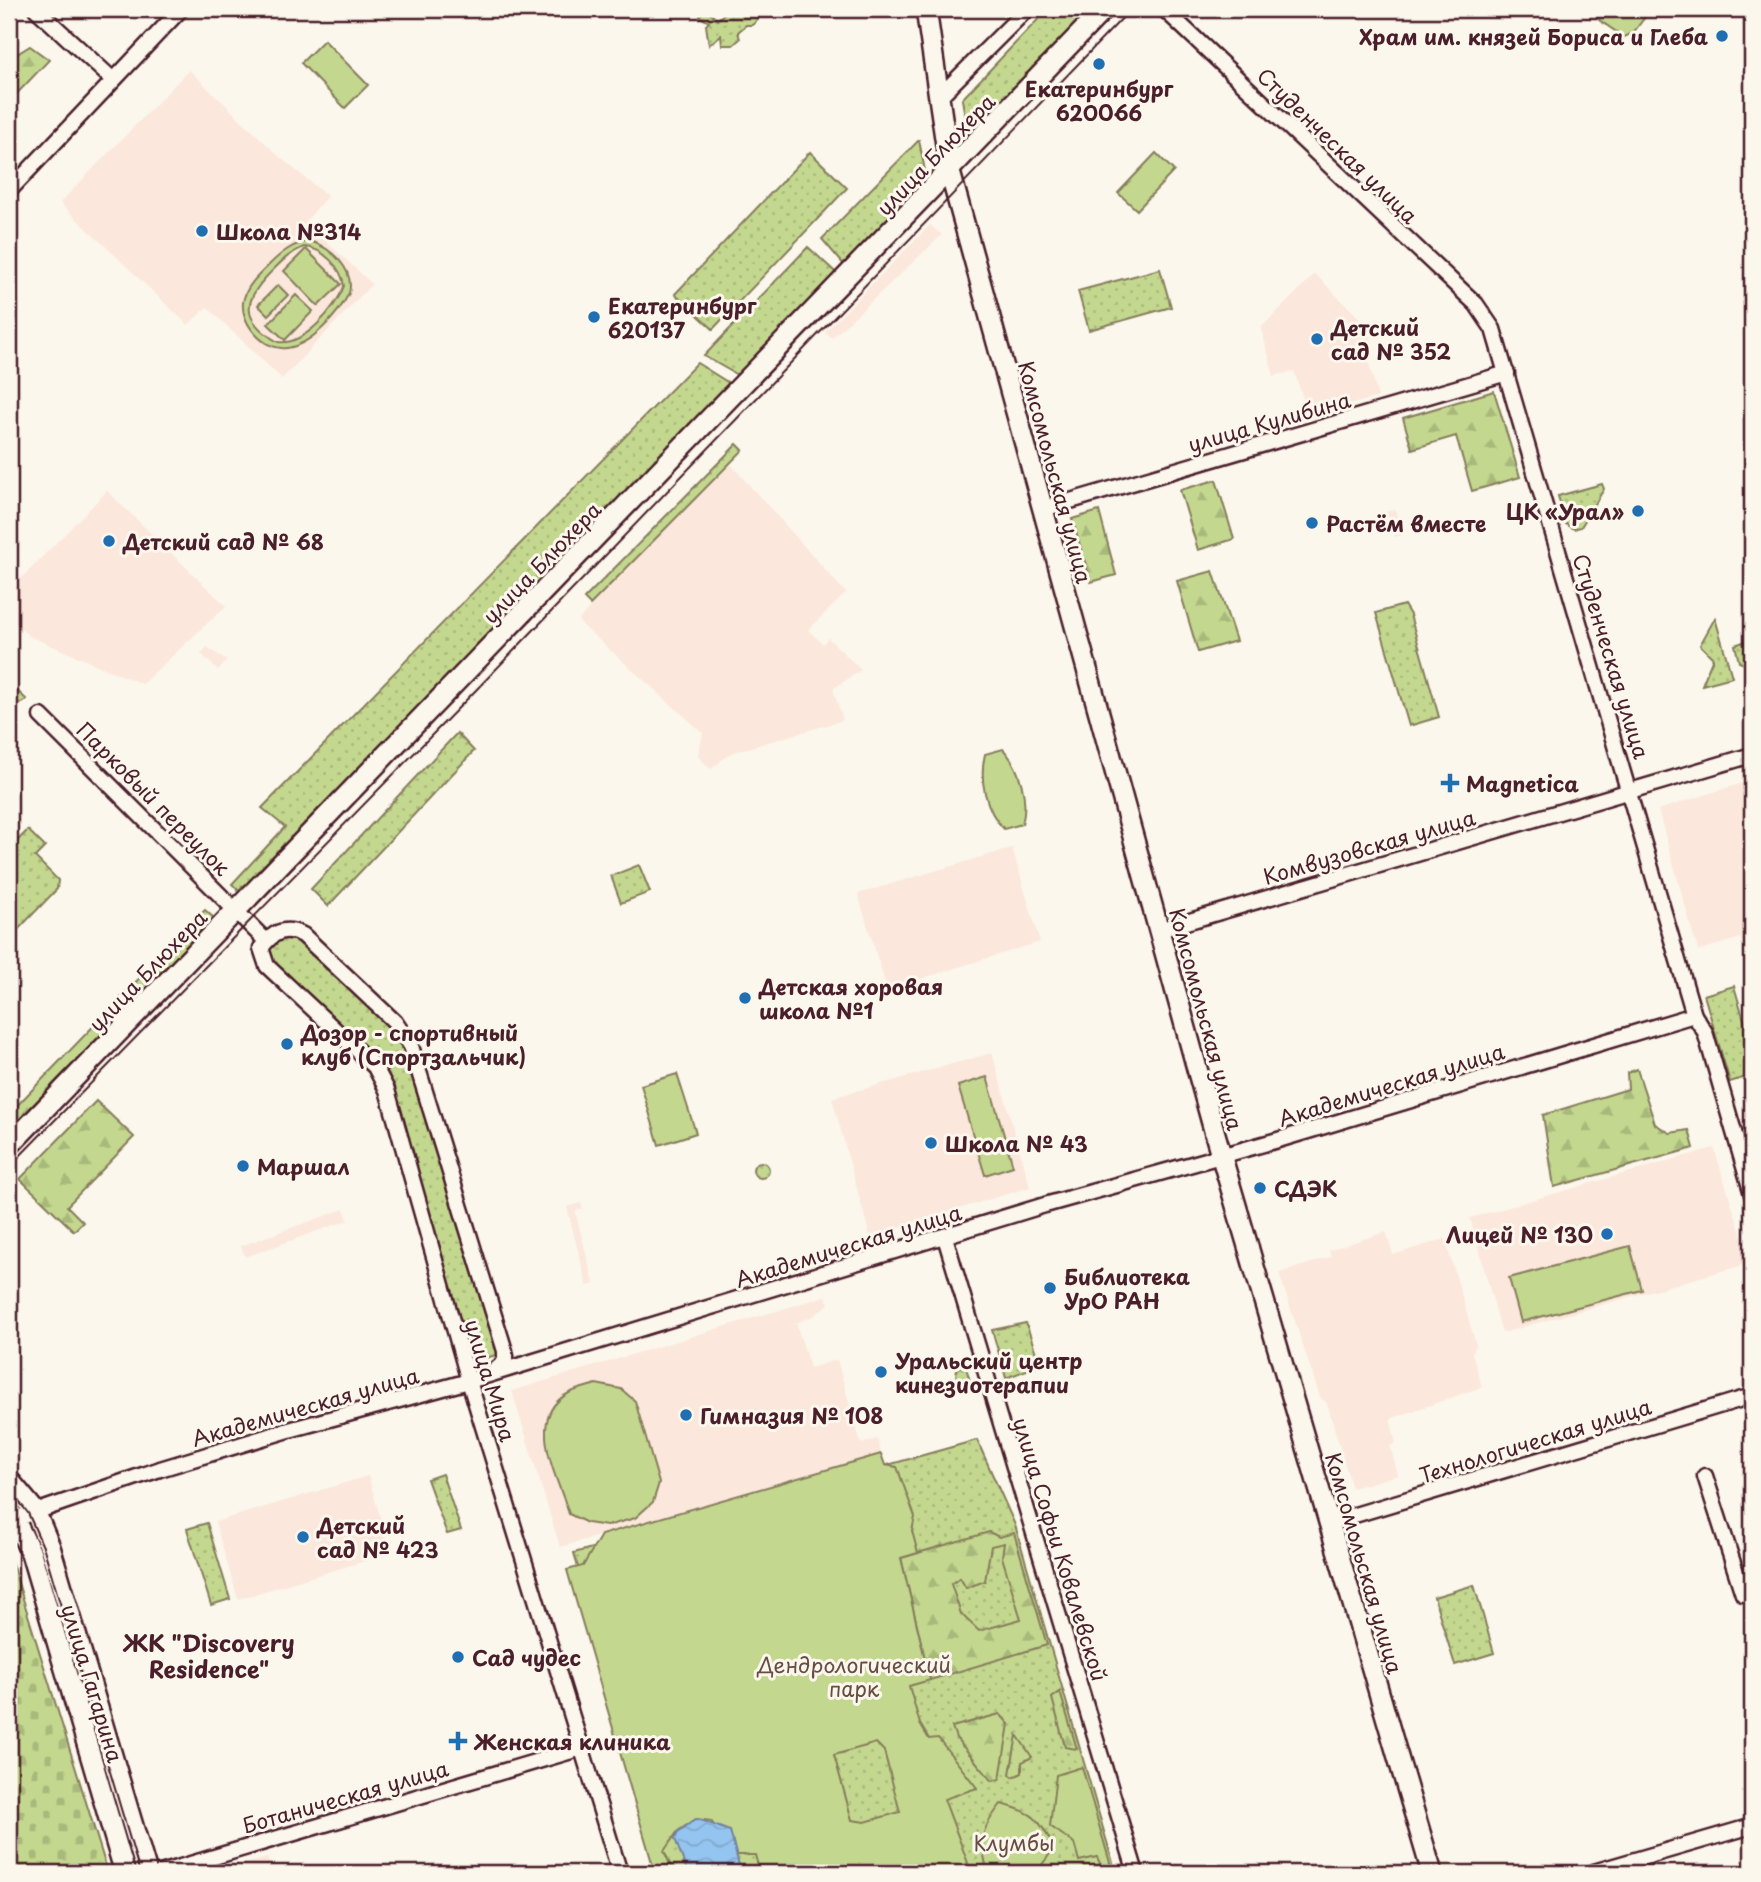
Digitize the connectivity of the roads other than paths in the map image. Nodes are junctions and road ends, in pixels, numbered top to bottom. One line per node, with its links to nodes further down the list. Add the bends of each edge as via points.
1 (36, 9): 7 (street)
2 (181, 9): 7 (street)
3 (926, 9): 8 (main road, Комсомольская улица)
4 (1027, 9): 8 (street)
5 (1104, 9): 9 (main road, улица Блюхера)
6 (1164, 9): 11 (street, Студенческая улица, via 1476,304 1493,329)
7 (112, 79): 10 (street)
8 (939, 97): 9 (main road, Комсомольская улица)
9 (950, 172): 12 (main road, Комсомольская улица); 16 (main road, улица Блюхера)
10 (9, 191)
11 (1507, 373): 12 (street, улица Кулибина); 15 (street, Студенческая улица)
12 (1043, 509): 17 (main road, Комсомольская улица)
13 (41, 716): 16 (street, Парковый переулок)
14 (1752, 755): 15 (street, Комвузовская улица)
15 (1630, 792): 17 (street, Комвузовская улица); 19 (street, Студенческая улица)
16 (237, 910): 18 (street); 20 (main road, улица Блюхера)
17 (1159, 930): 21 (main road, Комсомольская улица)
18 (266, 941): 24 (street, улица Мира, via 285,929 303,935 395,1022 411,1046 505,1351 505,1362); 25 (street, улица Мира, via 261,948 267,966 381,1076)
19 (1694, 1015): 21 (street, Академическая улица); 22 (street, Студенческая улица, via 1705,1032)
20 (9, 1146)
21 (1220, 1155): 23 (street, Академическая улица); 31 (main road, Комсомольская улица)
22 (1752, 1194)
23 (945, 1237): 24 (street, Академическая улица); 39 (street, улица Софьи Ковалевской)
24 (490, 1374): 25 (street, Академическая улица)
25 (469, 1381): 29 (street, Академическая улица, via 289,1430); 33 (street, улица Мира)
26 (1752, 1396): 31 (street, Технологическая улица)
27 (1705, 1476): 32 (street)
28 (9, 1480): 29 (main road, улица Гагарина)
29 (35, 1511): 30 (street, Академическая улица); 36 (main road, улица Гагарина, via 60,1578)
30 (12, 1514): 35 (main road, улица Гагарина, via 32,1553)
31 (1328, 1522): 40 (main road, Комсомольская улица)
32 (1743, 1594)
33 (582, 1748): 37 (street, Ботаническая улица); 38 (street, улица Мира)
34 (1752, 1826): 41 (street)
35 (125, 1873)
36 (147, 1873)
37 (160, 1873)
38 (620, 1873)
39 (1136, 1873)
40 (1432, 1873)
41 (1590, 1873)

